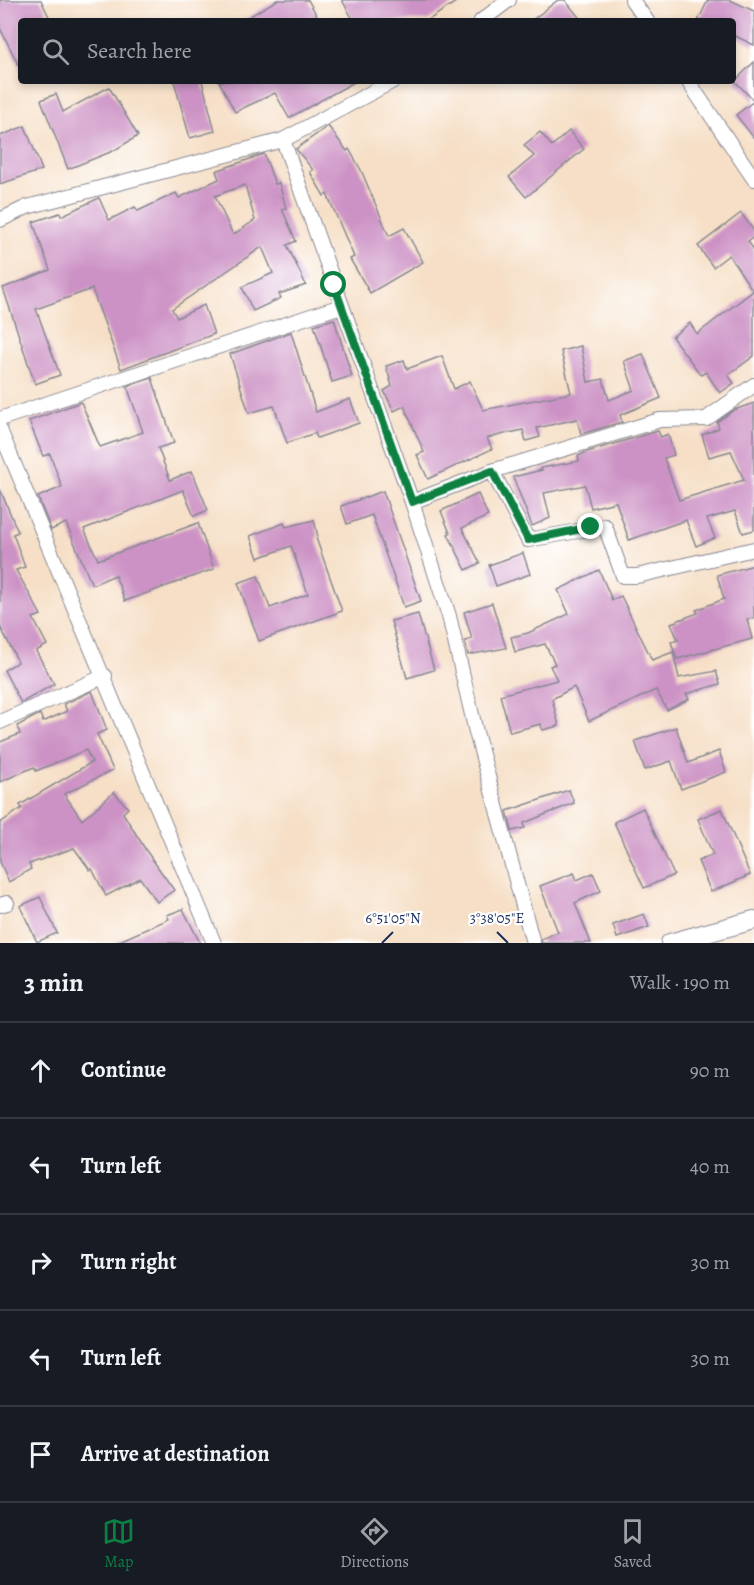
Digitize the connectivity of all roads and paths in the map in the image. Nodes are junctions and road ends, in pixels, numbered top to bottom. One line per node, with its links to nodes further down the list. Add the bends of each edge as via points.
1 (508, 0): 3 (street)
2 (632, 0): 4 (street)
3 (485, 18)
4 (645, 18)
5 (387, 84): 7 (street)
6 (690, 84): 8 (street)
7 (283, 140): 9 (street, via 27,207); 10 (street)
8 (754, 178)
9 (0, 220)
10 (341, 306): 12 (street); 15 (street)
11 (754, 385): 14 (street, via 705,419 660,420)
12 (0, 419)
13 (0, 430): 17 (street)
14 (492, 471): 15 (street); 16 (street, via 528,540 605,526 623,576)
15 (412, 502): 21 (street, via 449,616)
16 (754, 549)
17 (105, 676): 18 (street); 20 (street)
18 (0, 722)
19 (754, 920): 22 (main road)
20 (214, 943)
21 (533, 943)
22 (670, 943)

